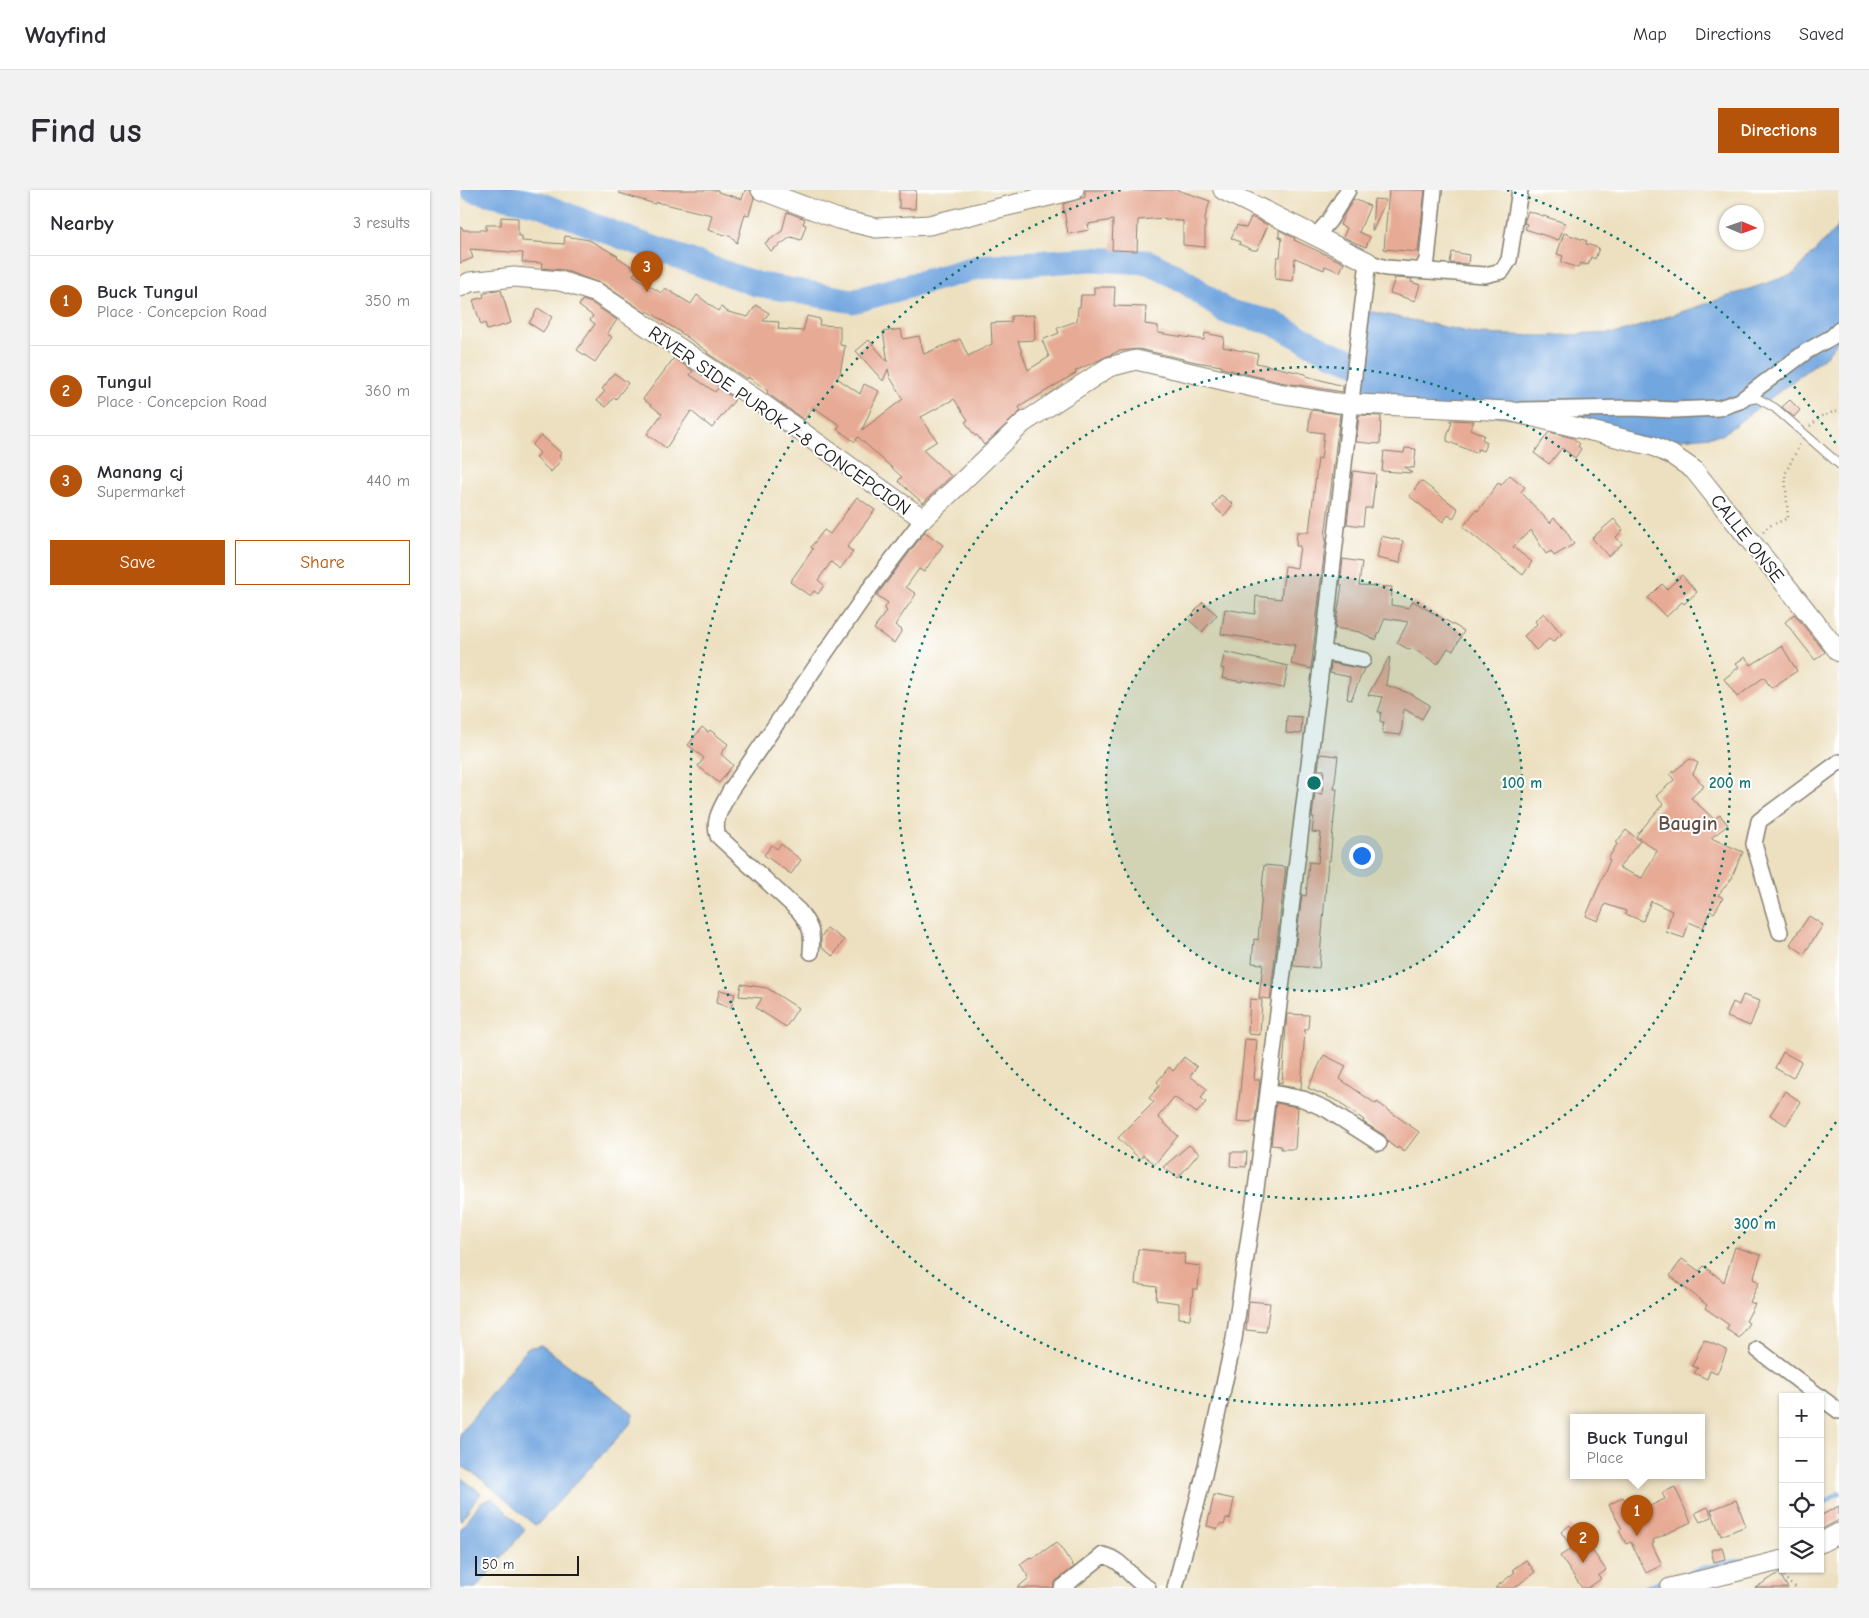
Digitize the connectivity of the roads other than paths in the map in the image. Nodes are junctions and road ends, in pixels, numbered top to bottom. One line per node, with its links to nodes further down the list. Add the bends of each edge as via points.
1 (761, 190): 2 (street, via 838,219 876,228 929,225)
2 (1074, 190)
3 (1223, 190): 7 (street)
4 (1348, 190): 7 (street)
5 (1434, 190): 9 (street, via 1427,260)
6 (1520, 190): 9 (street, via 1509,260 1502,271 1484,276)
7 (1315, 237): 8 (street)
8 (1368, 262): 9 (street, via 1386,268); 13 (street)
9 (1422, 270)
10 (460, 287): 16 (street, RIVER SIDE PUROK 7-8 CONCEPCION, via 470,282 514,277 560,281 597,293 760,402)
11 (1839, 330): 12 (street)
12 (1740, 401): 14 (street, via 1718,408 1674,410 1553,408); 15 (lane, via 1757,398 1775,408)
13 (1351, 404): 14 (street, RIVER SIDE PUROK 7-8 CONCEPCION); 16 (street, RIVER SIDE PUROK 7-8 CONCEPCION, via 1278,393 1136,360 1109,367 1023,423); 17 (street)
14 (1510, 411): 18 (street, CALLE ONSE, via 1654,446 1694,470)
15 (1839, 464)
16 (923, 519): 22 (street, via 768,735 730,791 716,819 718,836 799,911 810,926 813,938)
17 (1323, 652): 19 (street); 23 (street)
18 (1839, 652)
19 (1363, 660)
20 (1839, 762): 21 (street, via 1759,821 1754,844)
21 (1780, 932)
22 (811, 952)
23 (1268, 1092): 24 (street, via 1303,1099 1326,1109); 34 (street, via 1234,1339)
24 (1379, 1143)
25 (1758, 1350): 26 (street)
26 (1815, 1393)
27 (1824, 1400): 28 (street)
28 (1839, 1411)
29 (1839, 1533): 30 (street)
30 (1824, 1541)
31 (1779, 1561): 35 (street)
32 (1062, 1588): 33 (street, via 1104,1555 1114,1557)
33 (1148, 1588)
34 (1175, 1588)
35 (1670, 1588)

